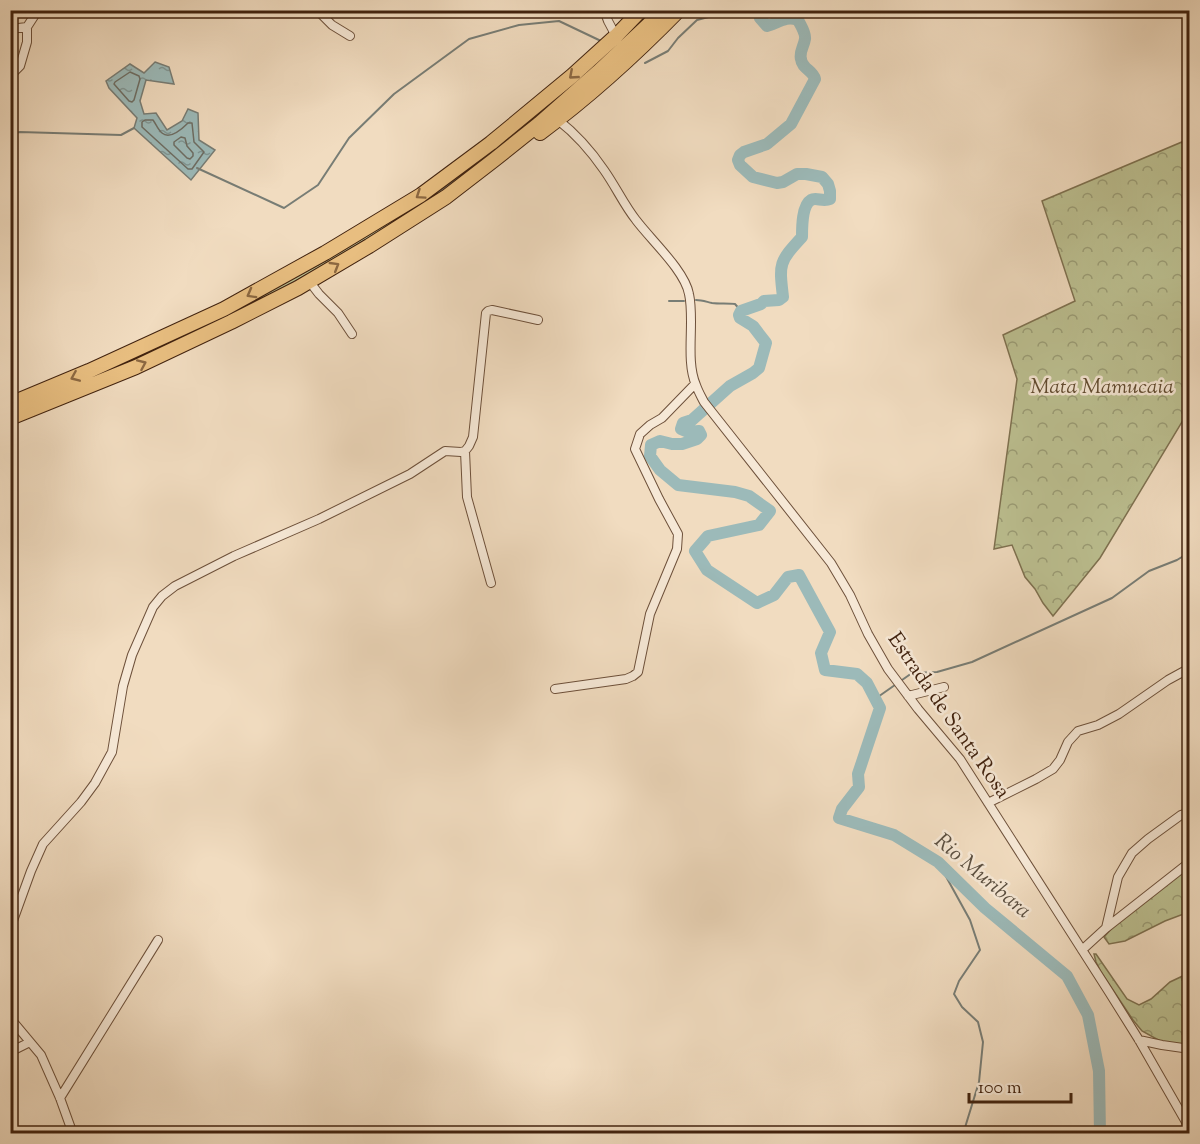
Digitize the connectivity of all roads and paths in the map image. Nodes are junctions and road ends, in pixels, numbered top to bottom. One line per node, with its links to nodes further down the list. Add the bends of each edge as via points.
1 (38, 10): 7 (street)
2 (317, 10): 9 (street)
3 (604, 10): 10 (street)
4 (641, 10): 10 (highway)
5 (664, 10): 13 (highway, via 494,160 446,197)
6 (680, 10): 12 (highway)
7 (27, 27): 8 (street); 11 (street, via 24,55)
8 (10, 29)
9 (350, 36)
10 (616, 36): 18 (highway, one-way to 18, via 491,143 421,195 224,309)
11 (10, 76)
12 (558, 120): 13 (highway, via 423,219); 17 (street, Estrada de Santa Rosa, via 587,147 636,220 683,278 691,306)
13 (369, 246): 14 (highway, one-way to 13)
14 (309, 281): 16 (street); 19 (highway, one-way to 14, via 136,367)
15 (538, 320): 20 (street, via 492,310 486,313 472,437)
16 (352, 334)
17 (695, 384): 24 (street, via 640,434 635,449 679,542 650,614 638,672 626,679); 25 (street, Estrada de Santa Rosa, via 704,402 831,563 888,669)
18 (10, 404)
19 (10, 418)
20 (465, 451): 21 (street, via 467,497); 30 (street, via 445,451 410,474 234,556 162,596 153,607 132,655 112,752 81,802 43,844)
21 (491, 583)
22 (1190, 668): 26 (street, via 1119,714 1078,731 1053,769)
23 (944, 687): 25 (street)
24 (555, 688)
25 (908, 696): 26 (street, Estrada de Santa Rosa, via 960,759)
26 (988, 803): 32 (street, Estrada de Santa Rosa)
27 (1190, 812): 29 (street, via 1132,853 1118,877)
28 (1190, 862): 29 (street)
29 (1106, 928): 32 (street)
30 (10, 929)
31 (158, 940): 38 (street)
32 (1082, 950): 34 (street, Estrada de Santa Rosa)
33 (10, 1018): 35 (street)
34 (1139, 1040): 36 (street); 39 (street, Estrada de Santa Rosa)
35 (30, 1042): 37 (street); 38 (street, via 41,1055)
36 (1190, 1049)
37 (10, 1052)
38 (60, 1098): 40 (street)
39 (1190, 1129)
40 (73, 1134)

